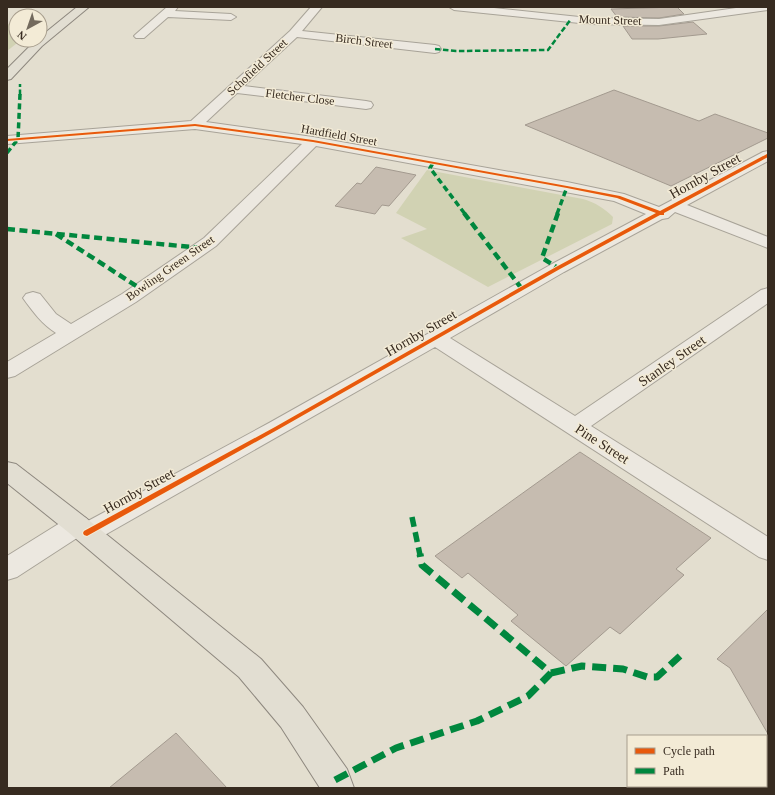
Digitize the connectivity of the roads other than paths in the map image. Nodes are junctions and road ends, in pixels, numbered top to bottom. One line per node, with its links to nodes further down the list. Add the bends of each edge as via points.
1 (84, 7): 10 (main road, via 38,44)
2 (317, 7): 7 (street, Schofield Street)
3 (454, 7): 4 (street, Mount Street, via 589,21 659,22)
4 (766, 7)
5 (169, 11): 6 (street); 8 (street)
6 (231, 17)
7 (294, 33): 9 (street, Birch Street); 11 (street, Schofield Street)
8 (140, 36)
9 (435, 49)
10 (7, 76)
11 (233, 89): 12 (street, Fletcher Close); 13 (street, Schofield Street)
12 (366, 105)
13 (195, 125): 14 (street, Hardfield Street); 15 (street, Hardfield Street)
14 (7, 140)
15 (313, 141): 17 (street, Hardfield Street, via 618,197); 21 (street, Bowling Green Street, via 210,242 129,298)
16 (768, 155): 17 (street, Hornby Street)
17 (668, 210): 18 (street, Hardfield Street); 22 (street, Hornby Street, via 558,268)
18 (768, 243)
19 (768, 294): 24 (street, Stanley Street)
20 (33, 298): 21 (street, via 46,317)
21 (71, 333): 23 (street, Bowling Green Street)
22 (436, 338): 24 (street, Pine Street); 26 (street, Hornby Street, via 277,428)
23 (7, 371)
24 (575, 427): 27 (street, Pine Street)
25 (7, 470): 26 (main road)
26 (82, 529): 28 (street, Hornby Street); 29 (main road, via 250,668 292,717 335,780)
27 (768, 550)
28 (7, 569)
29 (337, 788)

